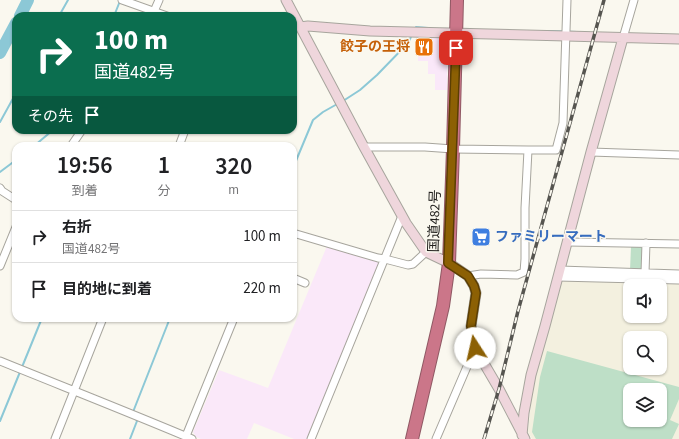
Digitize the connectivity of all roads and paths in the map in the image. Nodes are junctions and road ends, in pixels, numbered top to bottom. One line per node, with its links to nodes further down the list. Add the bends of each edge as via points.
1 (122, 0): 7 (street)
2 (159, 0): 8 (street)
3 (286, 0): 9 (street)
4 (457, 0): 12 (highway, 国道482号)
5 (567, 0): 13 (street)
6 (634, 0): 14 (street)
7 (149, 12)
8 (154, 12)
9 (290, 12)
10 (297, 27): 12 (street)
11 (297, 29): 16 (street)
12 (456, 33): 13 (street); 17 (highway, 国道482号)
13 (566, 36): 14 (street); 18 (street, via 564,123 556,150)
14 (623, 38): 15 (street); 19 (street)
15 (679, 40)
16 (364, 147): 17 (street); 23 (street)
17 (453, 149): 18 (street); 31 (highway, 国道482号)
18 (528, 150): 36 (street, via 524,272 516,275)
19 (592, 152): 20 (street); 26 (street)
20 (679, 155)
21 (0, 188): 22 (street)
22 (12, 197)
23 (402, 216): 29 (street); 30 (street)
24 (297, 233): 30 (street)
25 (12, 237): 32 (street)
26 (568, 242): 27 (street); 34 (street)
27 (646, 243): 28 (street); 33 (street)
28 (679, 244)
29 (426, 252): 30 (street, via 413,264 408,265); 31 (street)
30 (385, 259): 48 (street)
31 (448, 263): 36 (street); 49 (highway, 国道482号, via 443,306)
32 (0, 266)
33 (645, 273): 34 (street); 35 (street)
34 (559, 274): 38 (street); 46 (street, via 531,375 524,413)
35 (679, 274)
36 (468, 276): 42 (street, via 476,293 471,326)
37 (297, 280): 39 (street)
38 (679, 280)
39 (305, 283)
40 (101, 322): 44 (street)
41 (232, 322): 45 (street)
42 (475, 348): 46 (street); 50 (street)
43 (0, 361): 44 (street)
44 (75, 391): 45 (street); 47 (street)
45 (189, 438)
46 (523, 438)
47 (55, 439)
48 (311, 439)
49 (412, 439)
50 (436, 439)

